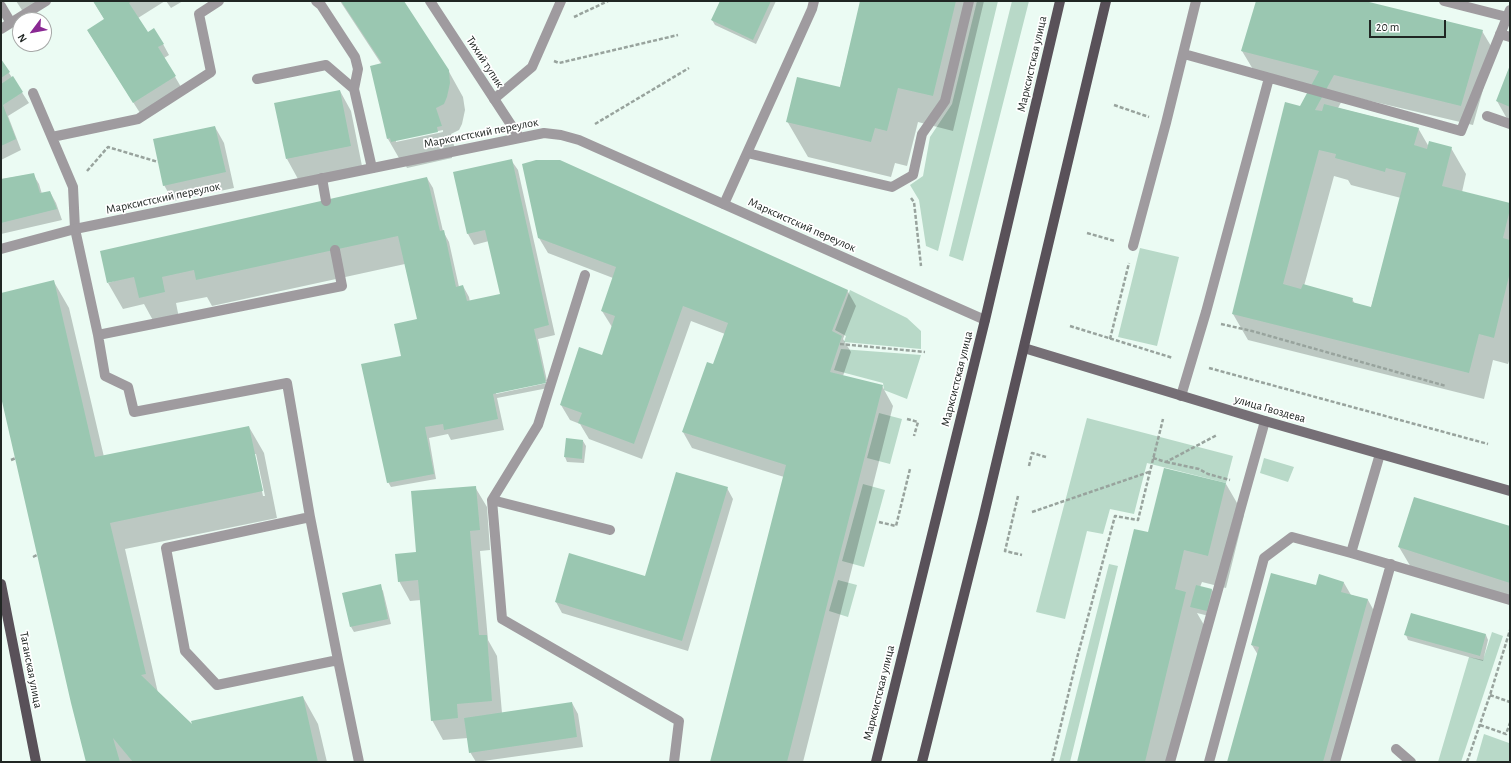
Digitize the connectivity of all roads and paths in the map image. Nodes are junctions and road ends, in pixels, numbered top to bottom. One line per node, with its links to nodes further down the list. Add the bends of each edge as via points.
1 (46, 1): 15 (street)
2 (219, 1): 34 (street, via 199,14 211,72 138,119)
3 (316, 1): 26 (street, via 355,57 358,69)
4 (430, 1): 28 (street, Тихий тупик)
5 (561, 1): 17 (street)
6 (608, 1): 17 (path)
7 (814, 1): 36 (street)
8 (969, 1): 40 (street, via 945,101 922,134 912,175)
9 (1060, 1): 51 (main road, Марксистская улица)
10 (1106, 1): 57 (main road)
11 (1196, 1): 21 (street)
12 (1444, 1): 14 (street)
13 (1, 6): 15 (street)
14 (1508, 14): 18 (street)
15 (11, 23): 16 (street)
16 (1, 29)
17 (549, 29): 22 (street)
18 (1500, 34): 20 (street); 24 (street, via 1461,131)
19 (678, 35): 22 (path, via 559,63)
20 (1510, 37)
21 (1184, 54): 24 (street); 31 (street)
22 (536, 56): 28 (street, via 532,67)
23 (689, 68): 32 (path)
24 (1269, 78): 52 (street)
25 (257, 79): 26 (street, via 326,66)
26 (354, 89): 38 (street)
27 (33, 93): 34 (street)
28 (494, 99): 35 (street, Тихий тупик)
29 (1114, 105): 31 (path)
30 (1487, 116): 33 (street)
31 (1166, 123): 46 (street)
32 (595, 124)
33 (1510, 124)
34 (52, 137): 41 (street)
35 (519, 137): 38 (street, Марксистский переулок); 43 (street, Марксистский переулок, via 544,133 579,140)
36 (747, 153): 40 (street, via 892,187); 43 (street)
37 (158, 162): 41 (path, via 108,147)
38 (372, 168): 39 (street, Марксистский переулок)
39 (322, 178): 42 (street); 44 (street, Марксистский переулок)
40 (901, 182): 49 (path, via 914,202)
41 (73, 186): 44 (street)
42 (326, 200)
43 (724, 204): 51 (street, Марксистский переулок)
44 (75, 229): 47 (street, Марксистский переулок); 54 (street)
45 (1086, 233): 46 (path)
46 (1133, 246): 55 (path)
47 (1, 249)
48 (335, 250): 54 (street, via 342,286)
49 (921, 266)
50 (585, 275): 80 (street, via 538,425)
51 (985, 320): 102 (main road, Марксистская улица)
52 (1203, 320): 59 (street); 60 (path)
53 (1070, 326): 55 (path)
54 (98, 335): 82 (street, via 105,376 128,387 134,412 287,383)
55 (1110, 339): 59 (path)
56 (840, 344): 58 (path)
57 (1024, 348): 61 (street, улица Гвоздева); 103 (main road)
58 (925, 352)
59 (1190, 363): 61 (street); 67 (path)
60 (1446, 386)
61 (1181, 396): 64 (street, улица Гвоздева)
62 (907, 419): 66 (path, via 918,422)
63 (1163, 419): 71 (path)
64 (1265, 421): 68 (street, улица Гвоздева); 77 (street)
65 (1217, 435): 73 (path)
66 (914, 436)
67 (1488, 444)
68 (1380, 454): 78 (street, улица Гвоздева); 85 (street)
69 (1046, 457): 74 (path, via 1032,453)
70 (16, 458): 72 (path)
71 (1153, 458): 73 (path); 76 (path)
72 (11, 460)
73 (1166, 462): 77 (path)
74 (1029, 466)
75 (910, 469): 83 (path, via 896,526)
76 (1150, 472): 81 (path); 104 (path, via 1138,520 1115,516)
77 (1248, 484): 105 (street)
78 (1510, 491)
79 (1018, 496): 86 (path, via 1004,551)
80 (492, 500): 84 (street); 101 (street, via 502,619 679,721)
81 (1032, 512)
82 (310, 517): 93 (street); 93 (street, via 166,548 185,651 217,685)
83 (879, 522)
84 (610, 530)
85 (1351, 552): 89 (street); 106 (street, via 1292,537 1264,558)
86 (1022, 555)
87 (37, 556): 88 (path)
88 (33, 557)
89 (1391, 564): 91 (street); 107 (street)
90 (1, 584): 99 (main road, Таганская улица)
91 (1510, 600)
92 (1510, 630): 94 (path)
93 (338, 660): 100 (street)
94 (1490, 695): 95 (path); 97 (path)
95 (1510, 702)
96 (1510, 723): 97 (path, via 1506,734)
97 (1480, 725): 109 (path)
98 (1396, 749): 108 (street)
99 (36, 762)
100 (359, 762)
101 (674, 762)
102 (876, 762)
103 (922, 762)
104 (1052, 762)
105 (1170, 762)
106 (1209, 762)
107 (1335, 762)
108 (1411, 762)
109 (1467, 762)

